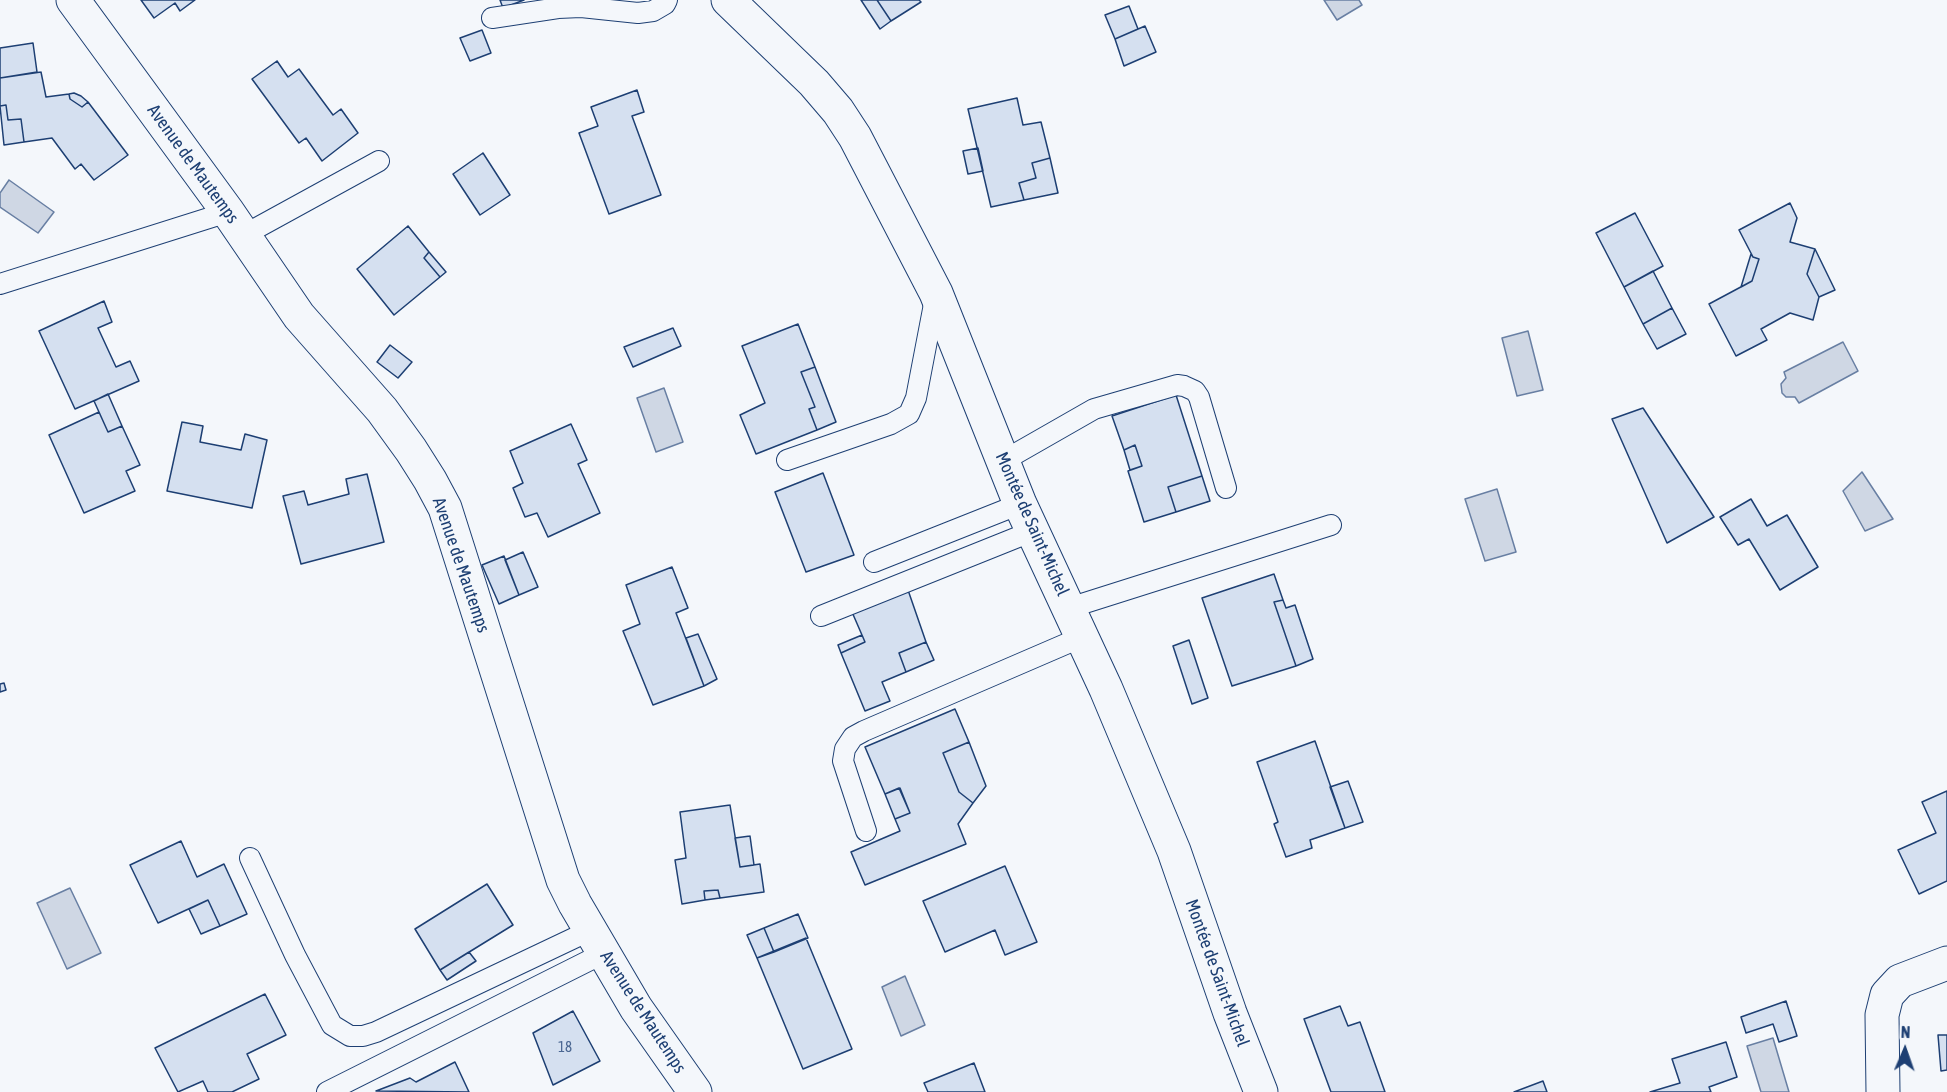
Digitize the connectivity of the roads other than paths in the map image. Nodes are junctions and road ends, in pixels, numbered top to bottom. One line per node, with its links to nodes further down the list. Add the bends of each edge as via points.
1 (73, 0): 6 (street, Avenue de Mautemps)
2 (667, 0): 4 (lane, via 653,11 638,13 581,7)
3 (728, 0): 8 (street, Montée de Saint-Michel, via 838,111)
4 (492, 18)
5 (379, 161): 6 (lane)
6 (236, 224): 7 (lane); 20 (street, Avenue de Mautemps, via 299,316 382,410 445,508 552,849 563,880)
7 (0, 284)
8 (936, 293): 9 (lane, via 916,398 909,414 891,424); 10 (street, Montée de Saint-Michel)
9 (787, 460)
10 (1003, 461): 11 (lane, via 1094,409 1177,385 1195,391 1199,397); 12 (street, Montée de Saint-Michel)
11 (1226, 488)
12 (1027, 517): 14 (lane); 15 (street, Montée de Saint-Michel); 16 (lane)
13 (1331, 525): 15 (lane)
14 (874, 562)
15 (1069, 608): 17 (street, Montée de Saint-Michel)
16 (821, 616)
17 (1082, 637): 18 (lane, via 853,737 843,761); 24 (street, Montée de Saint-Michel, via 1174,851)
18 (866, 831)
19 (250, 858): 20 (lane, via 332,1024 350,1036 376,1032)
20 (597, 942): 22 (lane); 23 (street, Avenue de Mautemps, via 636,1008)
21 (1947, 963): 25 (street, via 1900,981 1887,995 1882,1015)
22 (327, 1092)
23 (695, 1092)
24 (1261, 1092)
25 (1883, 1092)

